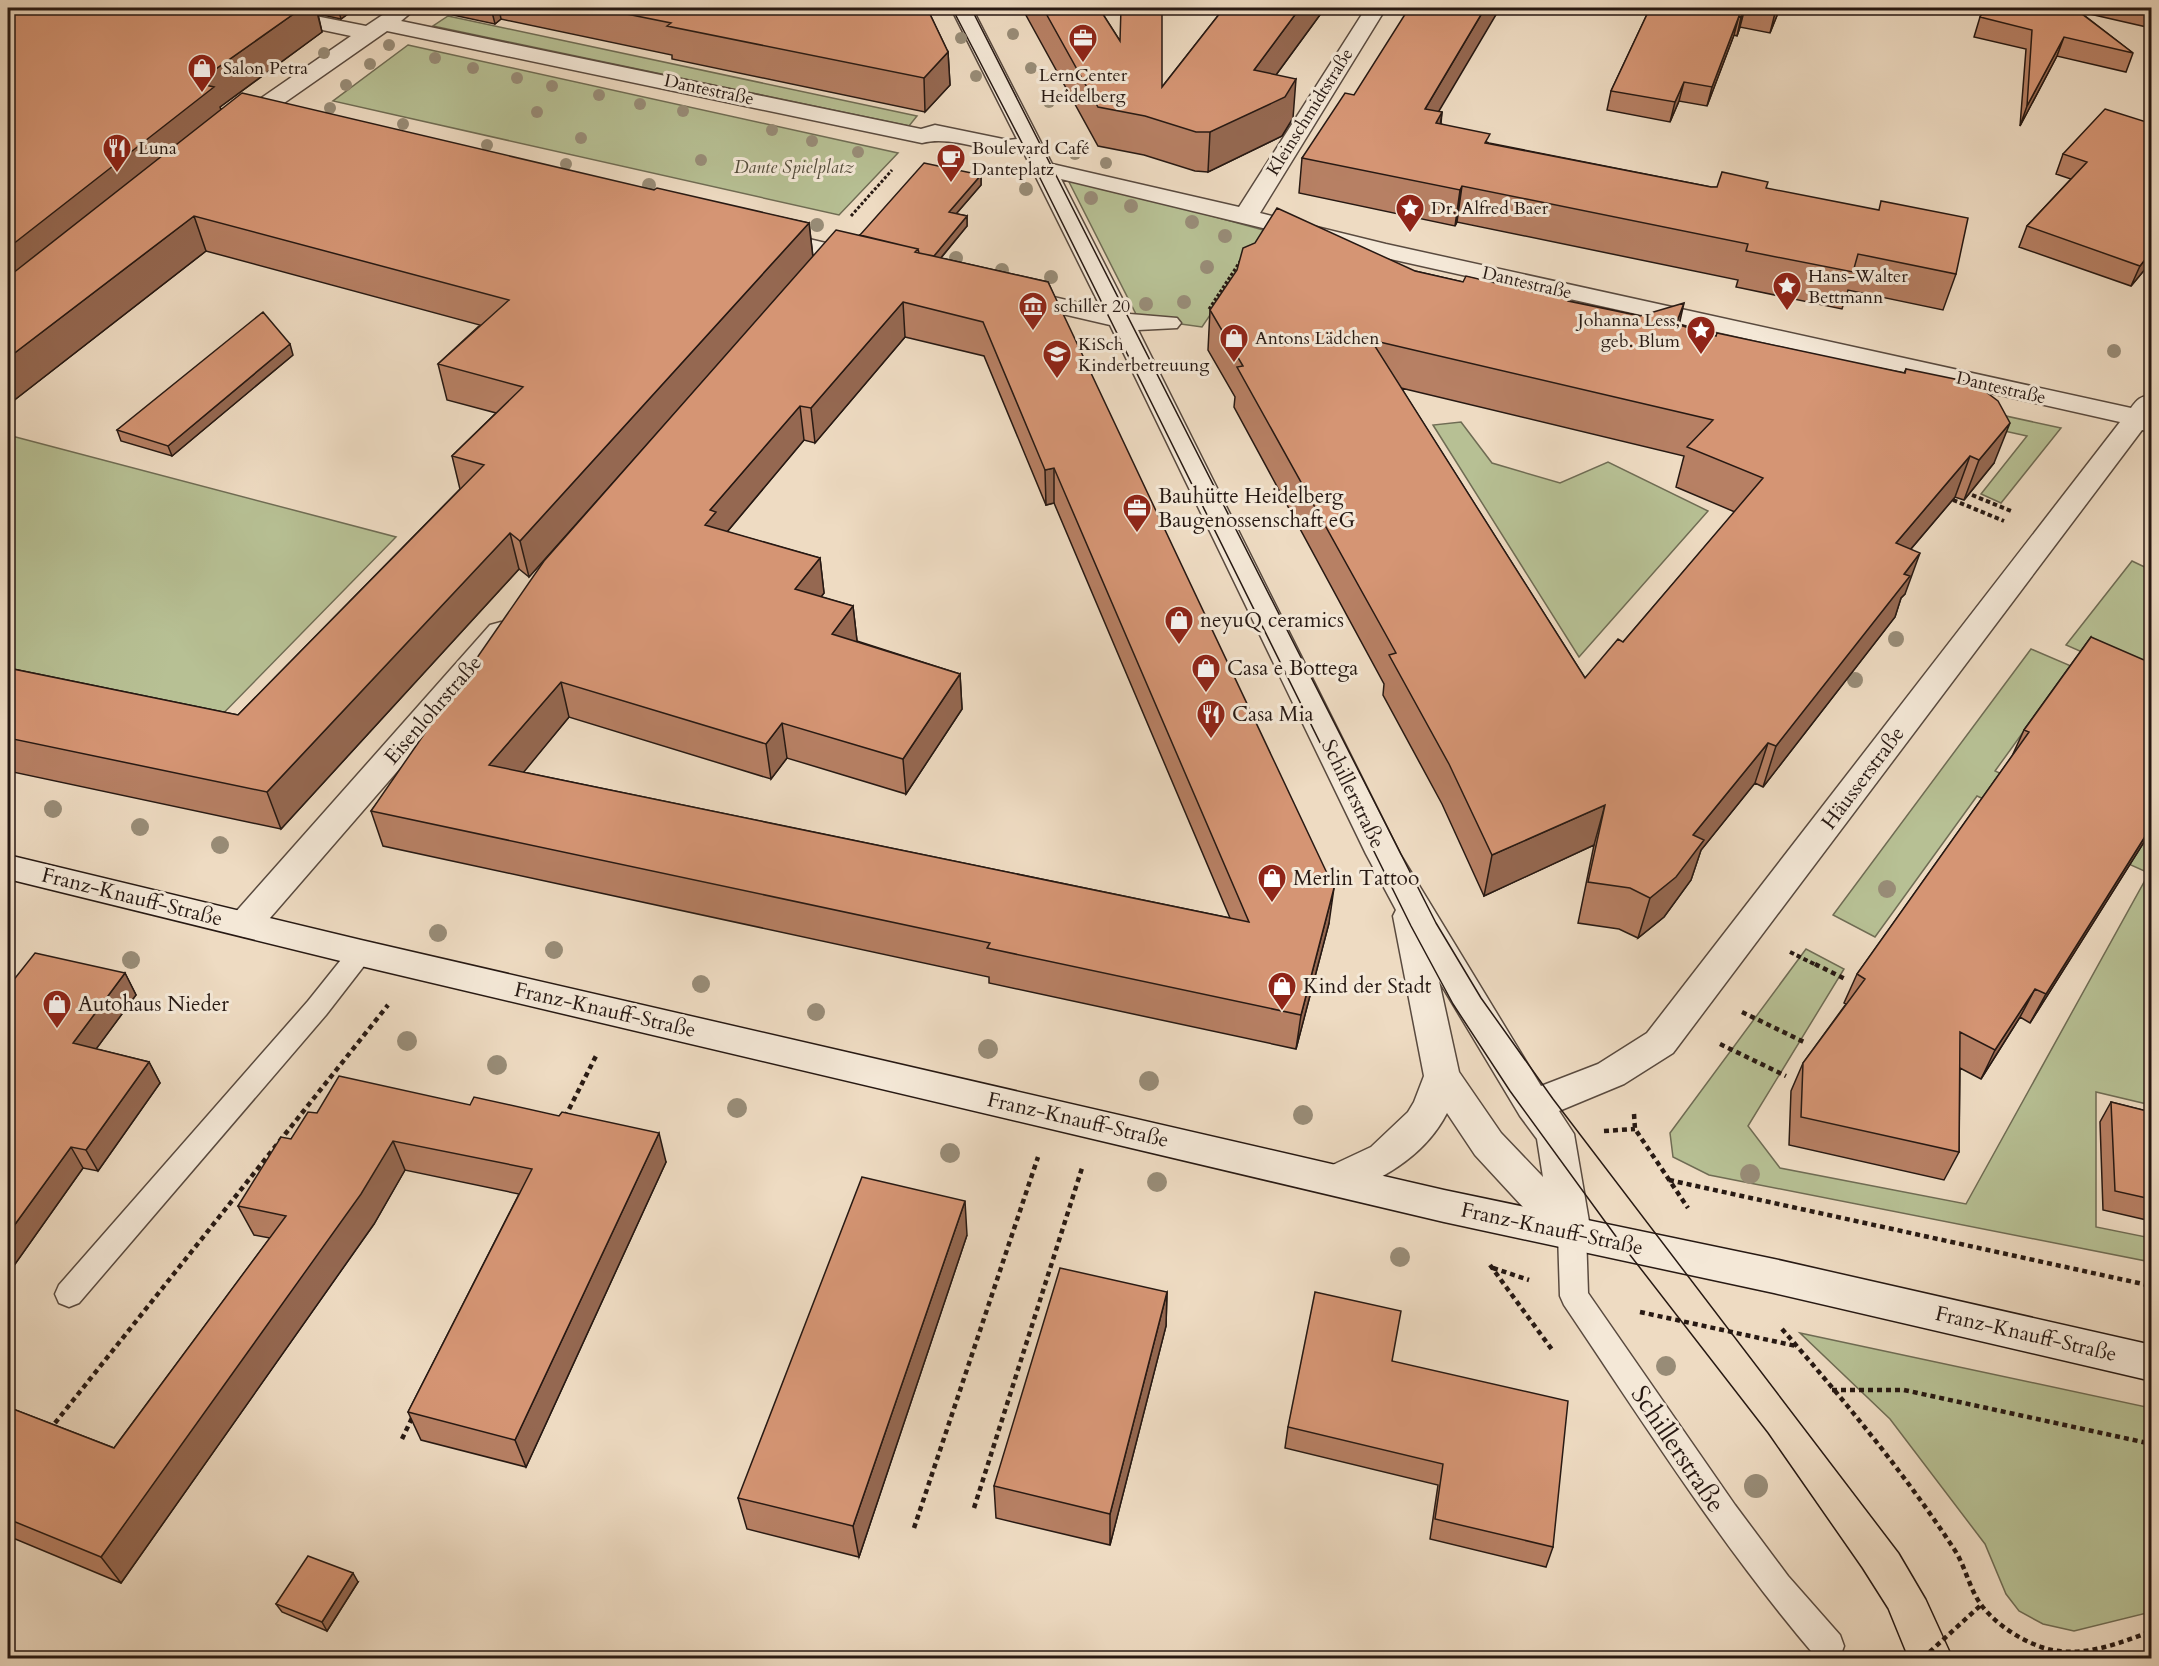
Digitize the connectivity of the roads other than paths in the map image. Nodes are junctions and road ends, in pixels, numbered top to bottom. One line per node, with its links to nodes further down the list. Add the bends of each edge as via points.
1 (247, 8): 5 (street, Dantestraße)
2 (407, 8): 5 (street)
3 (962, 8): 9 (street, Schillerstraße)
4 (1376, 8): 11 (street, Kleinschmidtstraße)
5 (378, 29): 6 (street); 9 (street, Dantestraße, via 922,136 935,132 1008,147)
6 (252, 113): 7 (street); 8 (street)
7 (287, 121)
8 (215, 142)
9 (1032, 145): 10 (street, Schillerstraße)
10 (1044, 169): 11 (street, Dantestraße); 17 (street, Schillerstraße)
11 (1256, 220): 19 (street, Dantestraße)
12 (741, 229): 13 (street)
13 (828, 250): 14 (street); 15 (street)
14 (891, 266)
15 (810, 279)
16 (994, 291): 17 (street)
17 (1120, 320): 18 (street); 22 (street, Schillerstraße)
18 (1168, 323)
19 (2147, 414): 26 (street, Häusserstraße, via 2046,538 1668,1033 1611,1074)
20 (520, 610): 23 (street, Eisenlohrstraße)
21 (8, 867): 23 (street, Franz-Knauff-Straße)
22 (1409, 902): 25 (street, Schillerstraße); 26 (street, Schillerstraße)
23 (245, 924): 24 (street, Franz-Knauff-Straße)
24 (361, 953): 27 (street, Franz-Knauff-Straße); 29 (lane)
25 (1442, 1076): 27 (street, via 1431,1108 1421,1123 1384,1158); 28 (street, Schillerstraße, via 1488,1144)
26 (1533, 1105): 28 (street, Schillerstraße, via 1555,1134)
27 (1337, 1180): 28 (street, Franz-Knauff-Straße)
28 (1572, 1233): 30 (street, Franz-Knauff-Straße); 31 (lane, Schillerstraße, via 1574,1296 1724,1515 1777,1587)
29 (69, 1294)
30 (2151, 1364)
31 (1828, 1646)

